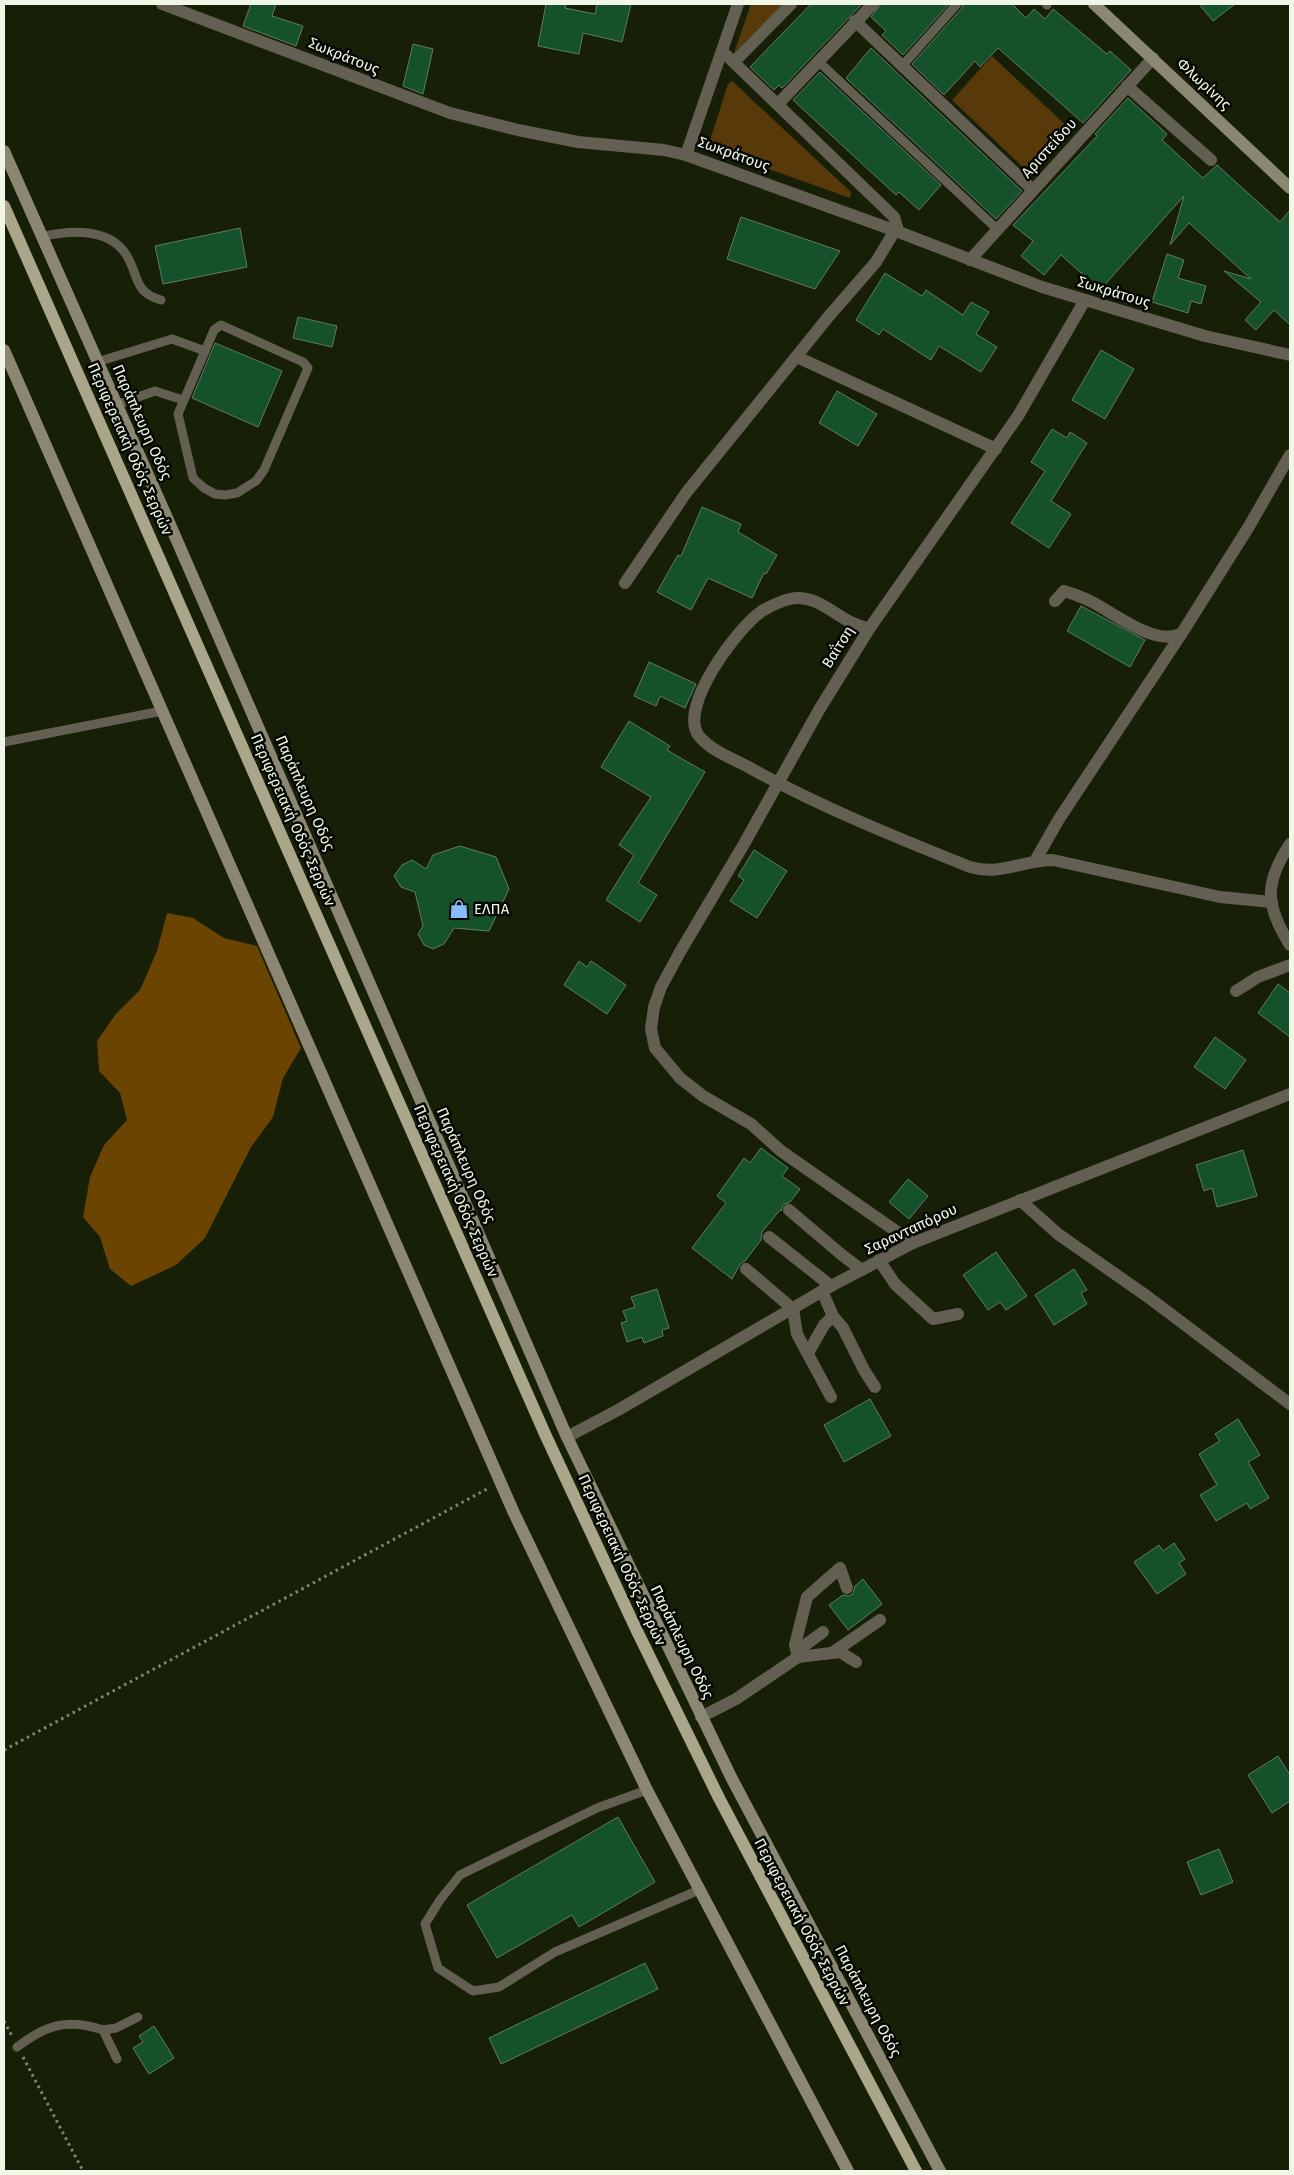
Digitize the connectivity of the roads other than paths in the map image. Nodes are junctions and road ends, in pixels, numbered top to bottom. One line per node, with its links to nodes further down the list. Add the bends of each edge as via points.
1 (162, 4): 16 (street, Σωκράτους, via 450,113 578,142)
2 (738, 4): 8 (street)
3 (790, 4): 11 (street)
4 (873, 4): 7 (street)
5 (957, 4): 12 (lane)
6 (1094, 4): 9 (street, Φλωρίνης)
7 (855, 21): 10 (street); 12 (street)
8 (722, 51): 11 (street); 16 (street)
9 (1153, 58): 13 (street, Αριστείδου); 18 (street, Φλωρίνης)
10 (818, 61): 14 (street); 21 (lane)
11 (734, 62): 14 (street)
12 (902, 66): 19 (street)
13 (1127, 86): 17 (street); 19 (street, Αριστείδου)
14 (778, 104): 22 (street, via 894,217)
15 (4, 151): 23 (street, Παράπλευρη Οδός)
16 (686, 155): 22 (street, Σωκράτους)
17 (1211, 160)
18 (1290, 188)
19 (1033, 190): 21 (street, Αριστείδου)
20 (4, 206): 80 (main road, Περιφερειακή Οδός Σερρών, via 546,1434 636,1629 719,1798)
21 (998, 230): 24 (street, Αριστείδου)
22 (896, 231): 24 (street, Σωκράτους); 30 (street, via 876,262)
23 (41, 236): 25 (lane, via 72,231 107,239 126,254 141,290); 31 (street, Παράπλευρη Οδός)
24 (970, 260): 26 (street, Σωκράτους)
25 (161, 300)
26 (1085, 300): 29 (street, Σωκράτους, via 1224,342); 34 (street, Βαΐτση)
27 (4, 350): 40 (street)
28 (205, 351): 31 (lane, via 172,339); 32 (lane); 32 (lane, via 214,330 221,325 303,362 308,368 264,470 247,488 238,493 215,494 193,478 178,414)
29 (1290, 355)
30 (797, 357): 34 (street); 36 (street, via 686,493)
31 (97, 362): 33 (street, Παράπλευρη Οδός)
32 (184, 400): 33 (lane, via 155,391)
33 (116, 406): 65 (street, Παράπλευρη Οδός)
34 (996, 449): 38 (street, Βαΐτση)
35 (1290, 455): 39 (street)
36 (625, 583)
37 (1055, 601): 39 (street, via 1064,591 1087,599 1134,627 1165,636)
38 (869, 629): 42 (street, Βαΐτση); 42 (street, via 845,620 824,604 791,599 761,612 728,646 712,671 701,693 696,715 698,735 718,751)
39 (1182, 633): 44 (street, via 1059,819)
40 (162, 710): 41 (lane); 73 (street, via 501,1481)
41 (4, 742)
42 (777, 783): 44 (street, via 829,809 978,869 999,871); 53 (street, Βαΐτση, via 661,987 650,1029 655,1048 680,1078 703,1096 751,1124 781,1151)
43 (1290, 844): 45 (street, via 1272,877)
44 (1035, 861): 45 (street, via 1065,861 1211,895)
45 (1272, 902): 46 (street)
46 (1290, 945)
47 (1290, 965): 48 (street, via 1258,977)
48 (1236, 991)
49 (1290, 1094): 50 (street, Σαρανταπόρου)
50 (1020, 1200): 53 (street, Σαρανταπόρου); 64 (street, via 1058,1234)
51 (789, 1210): 56 (street)
52 (769, 1237): 57 (street)
53 (913, 1243): 54 (street, Σαρανταπόρου)
54 (880, 1260): 56 (street, Σαρανταπόρου); 59 (street, via 896,1284 933,1319)
55 (746, 1269): 58 (street)
56 (862, 1270): 57 (street, Σαρανταπόρου)
57 (826, 1289): 58 (street, Σαρανταπόρου); 60 (street)
58 (793, 1309): 61 (street, via 797,1334); 65 (street, Σαρανταπόρου)
59 (958, 1314)
60 (833, 1316): 61 (street); 62 (street)
61 (808, 1353): 63 (street)
62 (876, 1387)
63 (831, 1397)
64 (1290, 1404)
65 (566, 1437): 72 (street, Παράπλευρη Οδός)
66 (847, 1588): 70 (street, via 840,1568 807,1597 795,1645)
67 (880, 1620): 69 (street)
68 (823, 1632): 70 (street)
69 (832, 1653): 70 (street); 71 (street, via 840,1652)
70 (798, 1654): 72 (street, via 743,1694)
71 (856, 1662)
72 (701, 1717): 81 (street, Παράπλευρη Οδός)
73 (647, 1790): 74 (street); 74 (lane, via 597,1808 460,1875 425,1924 438,1968 473,1991 499,1987 555,1952)
74 (699, 1890): 79 (street)
75 (138, 2017): 76 (lane, via 116,2028)
76 (103, 2030): 77 (lane, via 84,2024 57,2024); 78 (lane)
77 (17, 2047)
78 (117, 2059)
79 (848, 2171)
80 (916, 2171)
81 (940, 2171)

